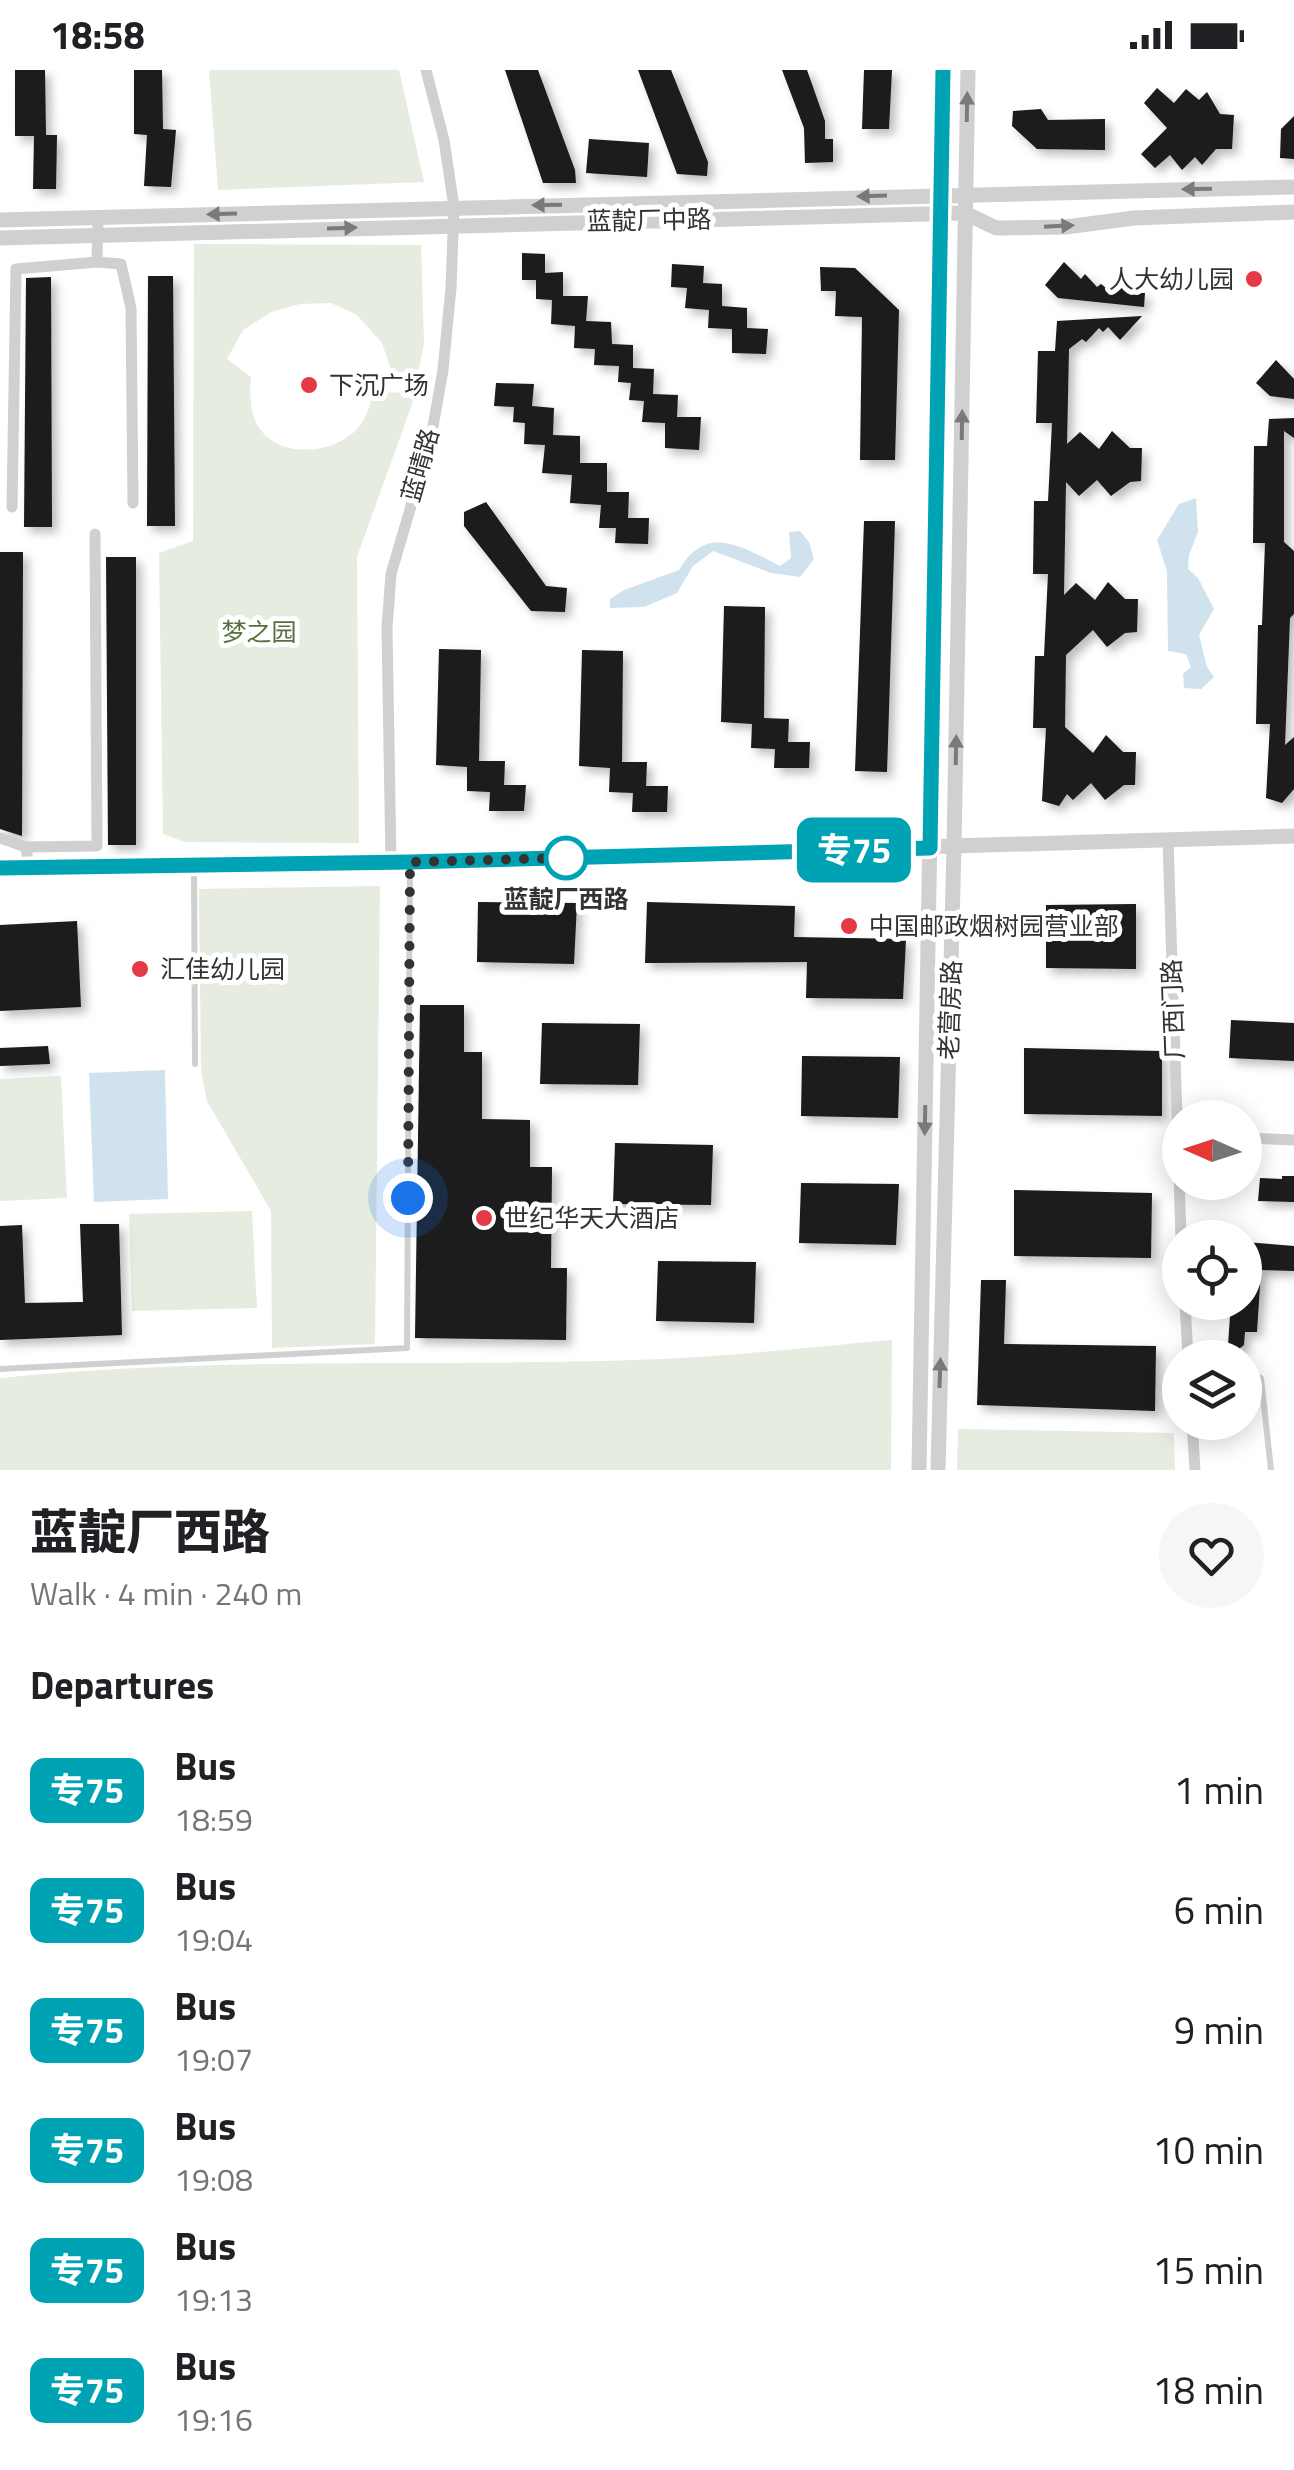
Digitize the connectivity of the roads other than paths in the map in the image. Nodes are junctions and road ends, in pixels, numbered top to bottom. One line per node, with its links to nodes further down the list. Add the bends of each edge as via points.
1 (426, 70): 7 (street, 蓝晴路)
2 (943, 70): 5 (street, 老营房路)
3 (968, 70): 6 (street, 老营房路, one-way to 3)
4 (1294, 187): 6 (street, 蓝靛厂中路, one-way to 6)
5 (940, 194): 6 (street, 蓝靛厂中路); 7 (street, 蓝靛厂中路, one-way to 7); 10 (street, 老营房路)
6 (966, 194): 9 (street, 老营房路)
7 (454, 207): 11 (street, 蓝靛厂中路, one-way to 11); 13 (street, 蓝晴路)
8 (1294, 212): 9 (street, 蓝靛厂中路, one-way to 8, via 996,228)
9 (966, 213): 10 (street, 蓝靛厂中路); 25 (street, 老营房路, one-way to 9)
10 (939, 214): 13 (street, 蓝靛厂中路); 27 (street, 老营房路)
11 (98, 218): 12 (street, 蓝靛厂中路); 14 (street)
12 (0, 220)
13 (454, 225): 14 (street, 蓝靛厂中路, one-way to 13); 28 (street, 蓝晴路, via 443,370 391,574)
14 (96, 235): 15 (street, 蓝靛厂中路); 16 (street)
15 (0, 238)
16 (97, 262): 17 (street); 19 (street, via 121,264 130,308)
17 (16, 268): 18 (street); 20 (street)
18 (0, 269)
19 (133, 503)
20 (12, 507)
21 (95, 534): 26 (street, via 97,846)
22 (1294, 836): 24 (street)
23 (0, 838): 26 (street)
24 (1168, 840): 25 (street); 34 (street, 厂西门路)
25 (954, 847): 27 (street); 41 (street, 老营房路, one-way to 25)
26 (26, 848): 32 (street)
27 (930, 848): 29 (street); 40 (street, 老营房路, one-way to 40)
28 (391, 862): 29 (street); 30 (street)
29 (410, 862): 37 (lane, via 407,1348)
30 (194, 865): 32 (street); 33 (lane)
31 (0, 868): 32 (street)
32 (28, 868)
33 (196, 1064)
34 (1178, 1100)
35 (1262, 1139): 36 (street)
36 (1294, 1140)
37 (0, 1368)
38 (1262, 1386): 43 (lane)
39 (1194, 1440): 42 (street)
40 (919, 1470)
41 (938, 1470)
42 (1196, 1470)
43 (1272, 1470)

